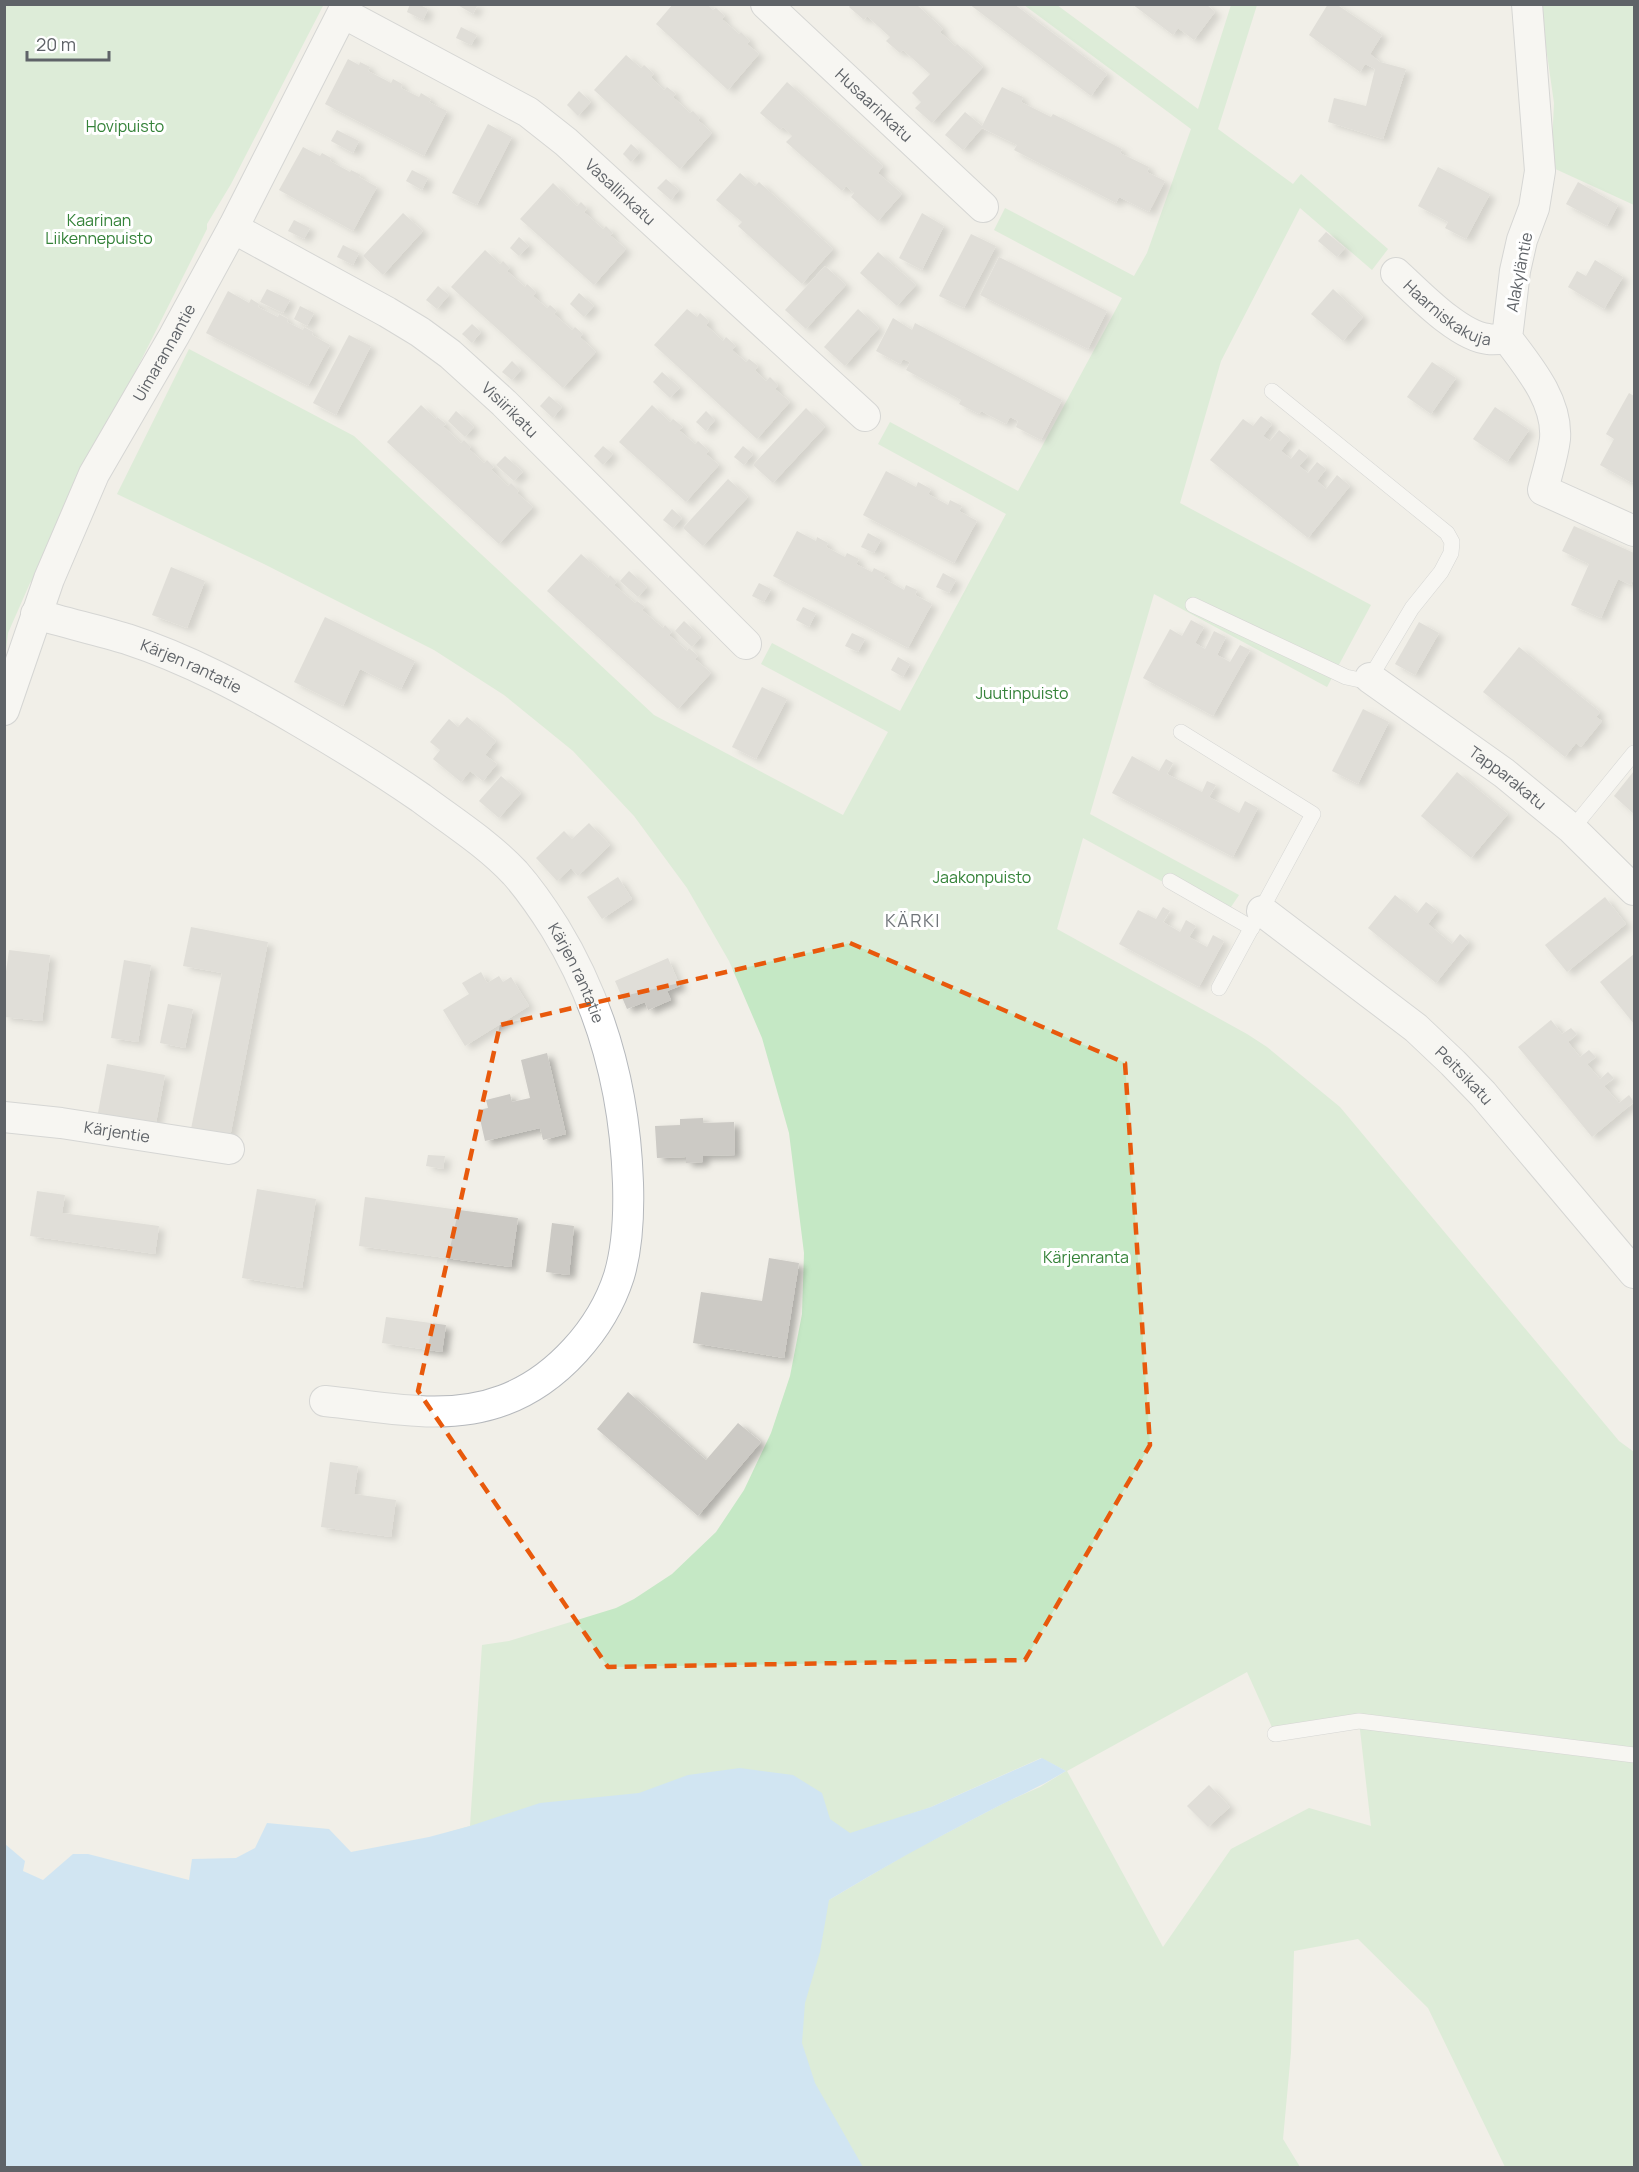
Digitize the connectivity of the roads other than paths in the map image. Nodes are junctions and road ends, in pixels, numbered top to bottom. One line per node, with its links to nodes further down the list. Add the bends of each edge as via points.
1 (766, 4): 4 (street, Husaarinkatu)
2 (1527, 4): 7 (street, Alakyläntie, via 1540,171 1534,208 1515,270)
3 (345, 9): 5 (street, Uimarannantie); 9 (street, Vasallinkatu, via 528,112 566,142)
4 (982, 207)
5 (233, 228): 12 (street, Uimarannantie, via 94,474); 13 (street, Visiirikatu, via 387,312 450,354)
6 (1396, 273): 7 (street, Haarniskakuja, via 1463,330 1486,340)
7 (1507, 338): 10 (street, via 1551,408 1555,438 1543,490)
8 (1272, 391): 14 (lane, via 1447,532 1452,542 1441,572 1412,608)
9 (865, 416)
10 (1635, 531)
11 (1193, 605): 14 (lane, via 1346,677)
12 (36, 614): 15 (street, Uimarannantie); 26 (street, Kärjen rantatie, via 128,640 192,664 375,765 452,820 516,874 543,909 573,960 602,1026 622,1112 628,1211 625,1248 610,1300 577,1349 532,1387 470,1411 439,1413)
13 (746, 644)
14 (1370, 678): 18 (street, Tapparakatu, via 1504,773)
15 (4, 710)
16 (1181, 732): 21 (lane, via 1313,814)
17 (1635, 753): 18 (lane)
18 (1572, 829): 20 (street, Tapparakatu)
19 (1170, 881): 21 (lane)
20 (1635, 890)
21 (1257, 920): 22 (lane); 25 (street, Peitsikatu, via 1424,1035 1483,1094)
22 (1219, 988)
23 (4, 1117): 24 (street, Kärjentie)
24 (229, 1149)
25 (1635, 1273)
26 (325, 1401)
27 (1275, 1734): 28 (lane, via 1359,1721)
28 (1635, 1755)

